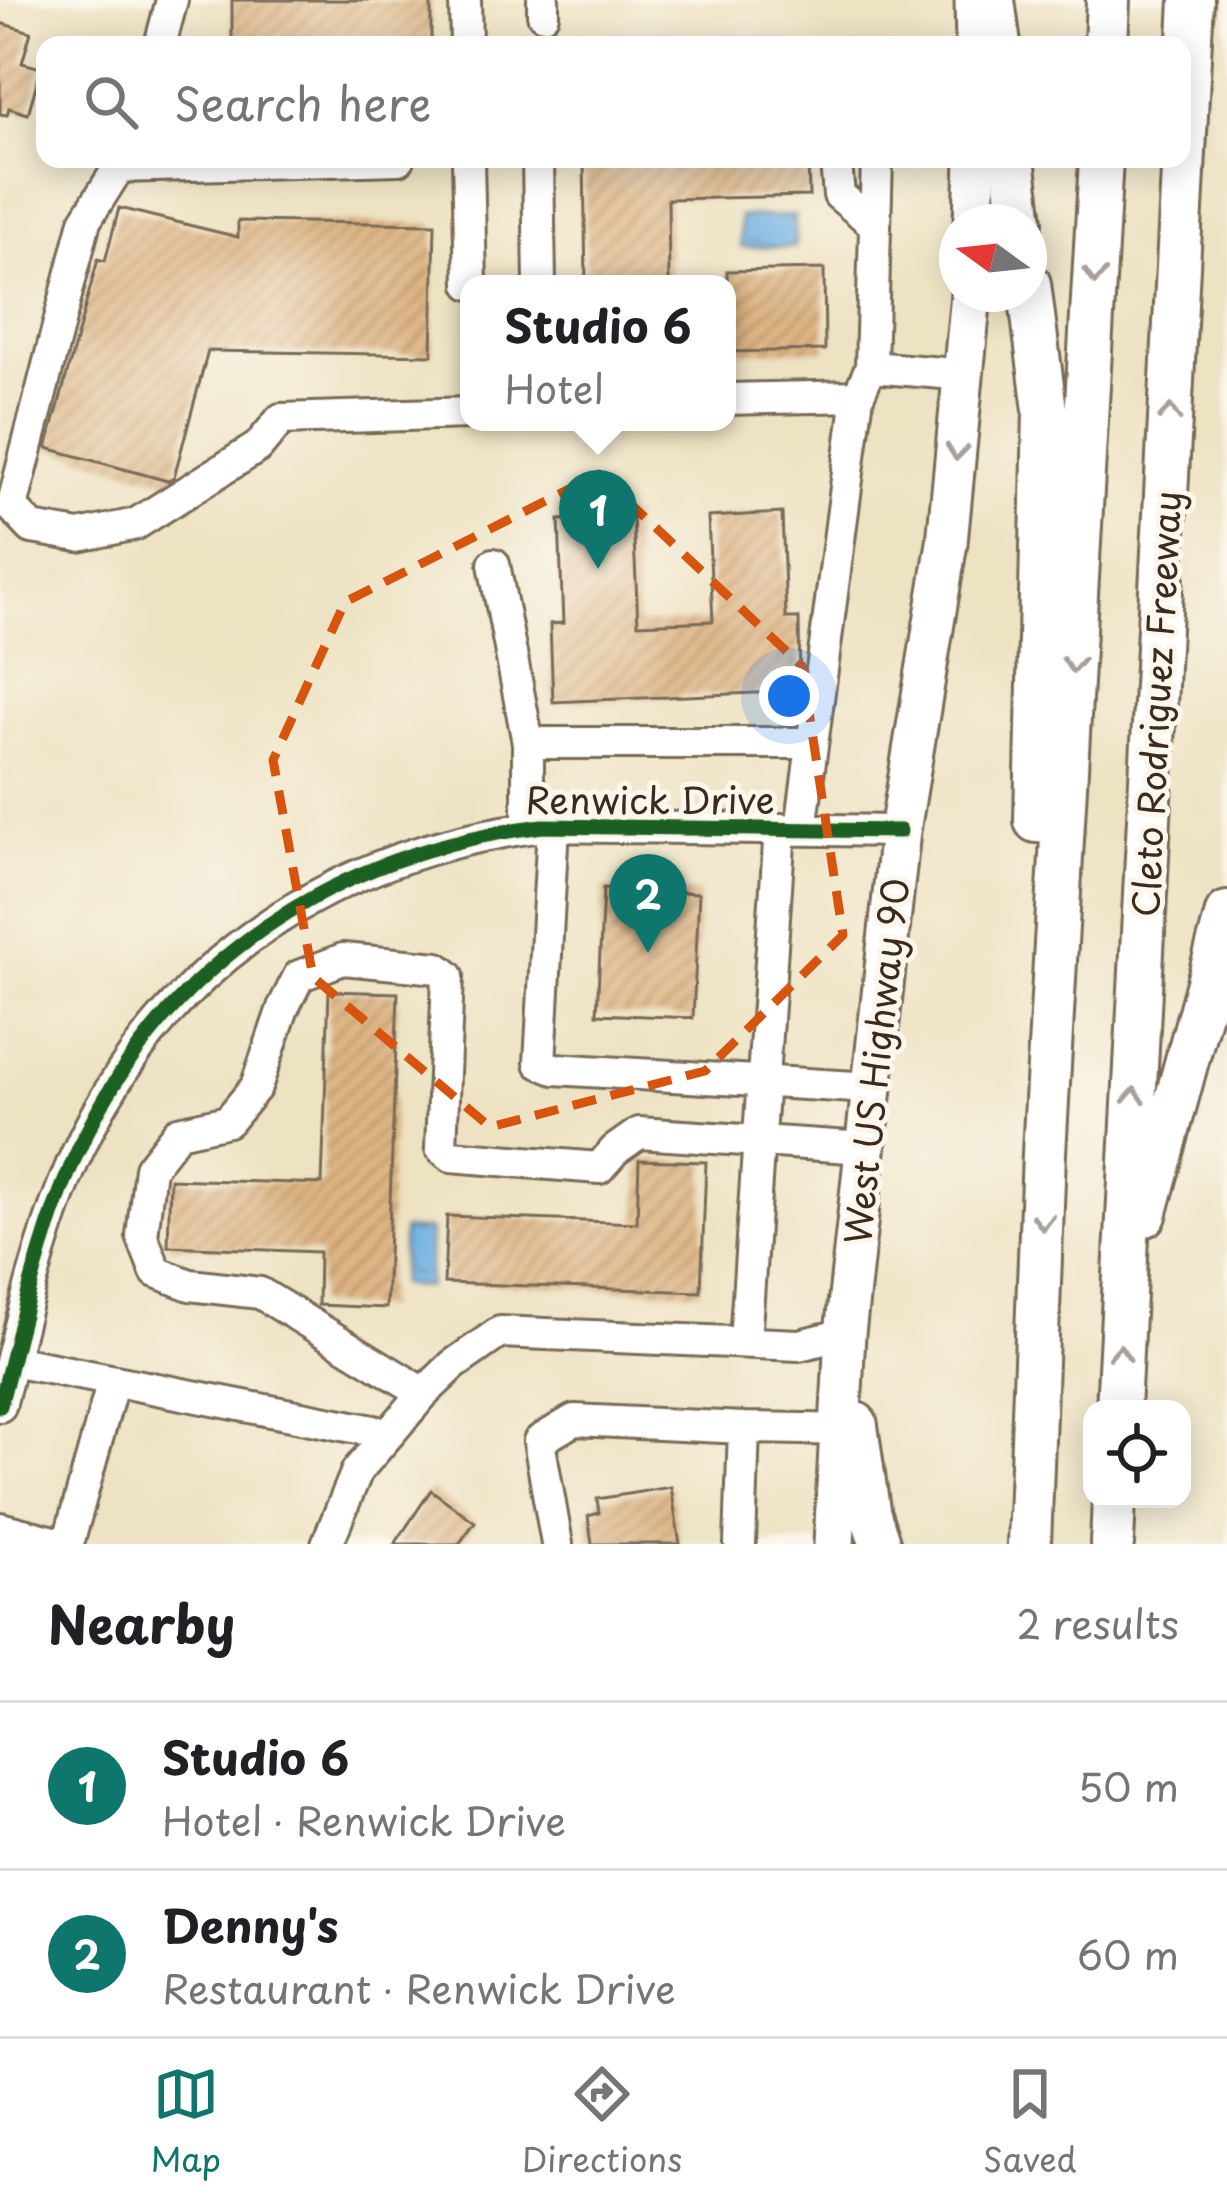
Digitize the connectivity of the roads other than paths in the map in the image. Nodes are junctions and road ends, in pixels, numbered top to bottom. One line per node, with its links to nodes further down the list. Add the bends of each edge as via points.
1 (172, 0): 7 (street)
2 (465, 0): 8 (street)
3 (975, 0): 9 (main road)
4 (993, 0): 10 (highway)
5 (1108, 0): 11 (highway)
6 (1192, 0): 12 (highway, Cleto Rodriguez Freeway, one-way to 6)
7 (162, 36)
8 (466, 36)
9 (976, 36)
10 (998, 36)
11 (1106, 36)
12 (1190, 36)
13 (119, 168): 32 (street, via 85,220 12,507 32,528 79,536 136,524 258,447 281,419)
14 (468, 168): 25 (street)
15 (538, 168): 26 (street)
16 (877, 168): 24 (street)
17 (976, 168): 22 (main road)
18 (1014, 168): 23 (highway)
19 (1099, 168): 44 (highway, one-way to 44)
20 (1183, 168): 45 (highway, Cleto Rodriguez Freeway, one-way to 20)
21 (837, 174): 24 (street, via 839,195)
22 (975, 204)
23 (1019, 204)
24 (875, 225): 30 (street)
25 (471, 275)
26 (540, 275)
27 (970, 312): 29 (main road, West US Highway 90)
28 (1033, 312): 44 (highway, via 1045,410 1036,827)
29 (965, 376): 30 (street); 38 (main road, West US Highway 90, one-way to 38)
30 (864, 381): 31 (street); 35 (street)
31 (736, 399)
32 (460, 413)
33 (494, 564): 34 (street)
34 (528, 743): 35 (street); 36 (street)
35 (812, 743): 37 (street)
36 (541, 826): 37 (street, Renwick Drive); 40 (street, via 540,1063); 48 (street, Renwick Drive, via 430,846 350,876 300,902 210,969 119,1077 88,1129 43,1244)
37 (790, 829): 38 (street, Renwick Drive); 40 (street)
38 (900, 831): 41 (main road, West US Highway 90)
39 (1227, 913): 45 (highway)
40 (764, 1082): 41 (street); 42 (street)
41 (872, 1088): 43 (main road, West US Highway 90)
42 (759, 1140): 43 (street); 47 (street); 50 (street, via 639,1133 598,1168 451,1156 441,1148 448,976 438,968 343,958 299,976 256,1087 228,1121 178,1132 159,1151 142,1236 156,1271 190,1285 260,1293)
43 (865, 1148): 46 (main road, West US Highway 90)
44 (1044, 1153): 58 (highway, one-way to 58)
45 (1123, 1297): 51 (highway, Cleto Rodriguez Freeway, one-way to 45)
46 (844, 1334): 47 (street, via 804,1345); 54 (main road, West US Highway 90)
47 (746, 1342): 50 (street, via 500,1332)
48 (12, 1361): 49 (street); 52 (street, Renwick Drive)
49 (113, 1381): 55 (street); 59 (street)
50 (424, 1393): 55 (street)
51 (1118, 1400)
52 (0, 1406)
53 (744, 1428): 54 (street); 61 (street, via 574,1420 539,1441); 62 (street)
54 (849, 1429): 63 (main road); 64 (main road)
55 (389, 1434): 60 (street, via 357,1471)
56 (1114, 1508): 65 (highway)
57 (0, 1528): 59 (street)
58 (1029, 1539)
59 (65, 1544)
60 (327, 1544)
61 (556, 1544)
62 (740, 1544)
63 (834, 1544)
64 (880, 1544)
65 (1112, 1544)

